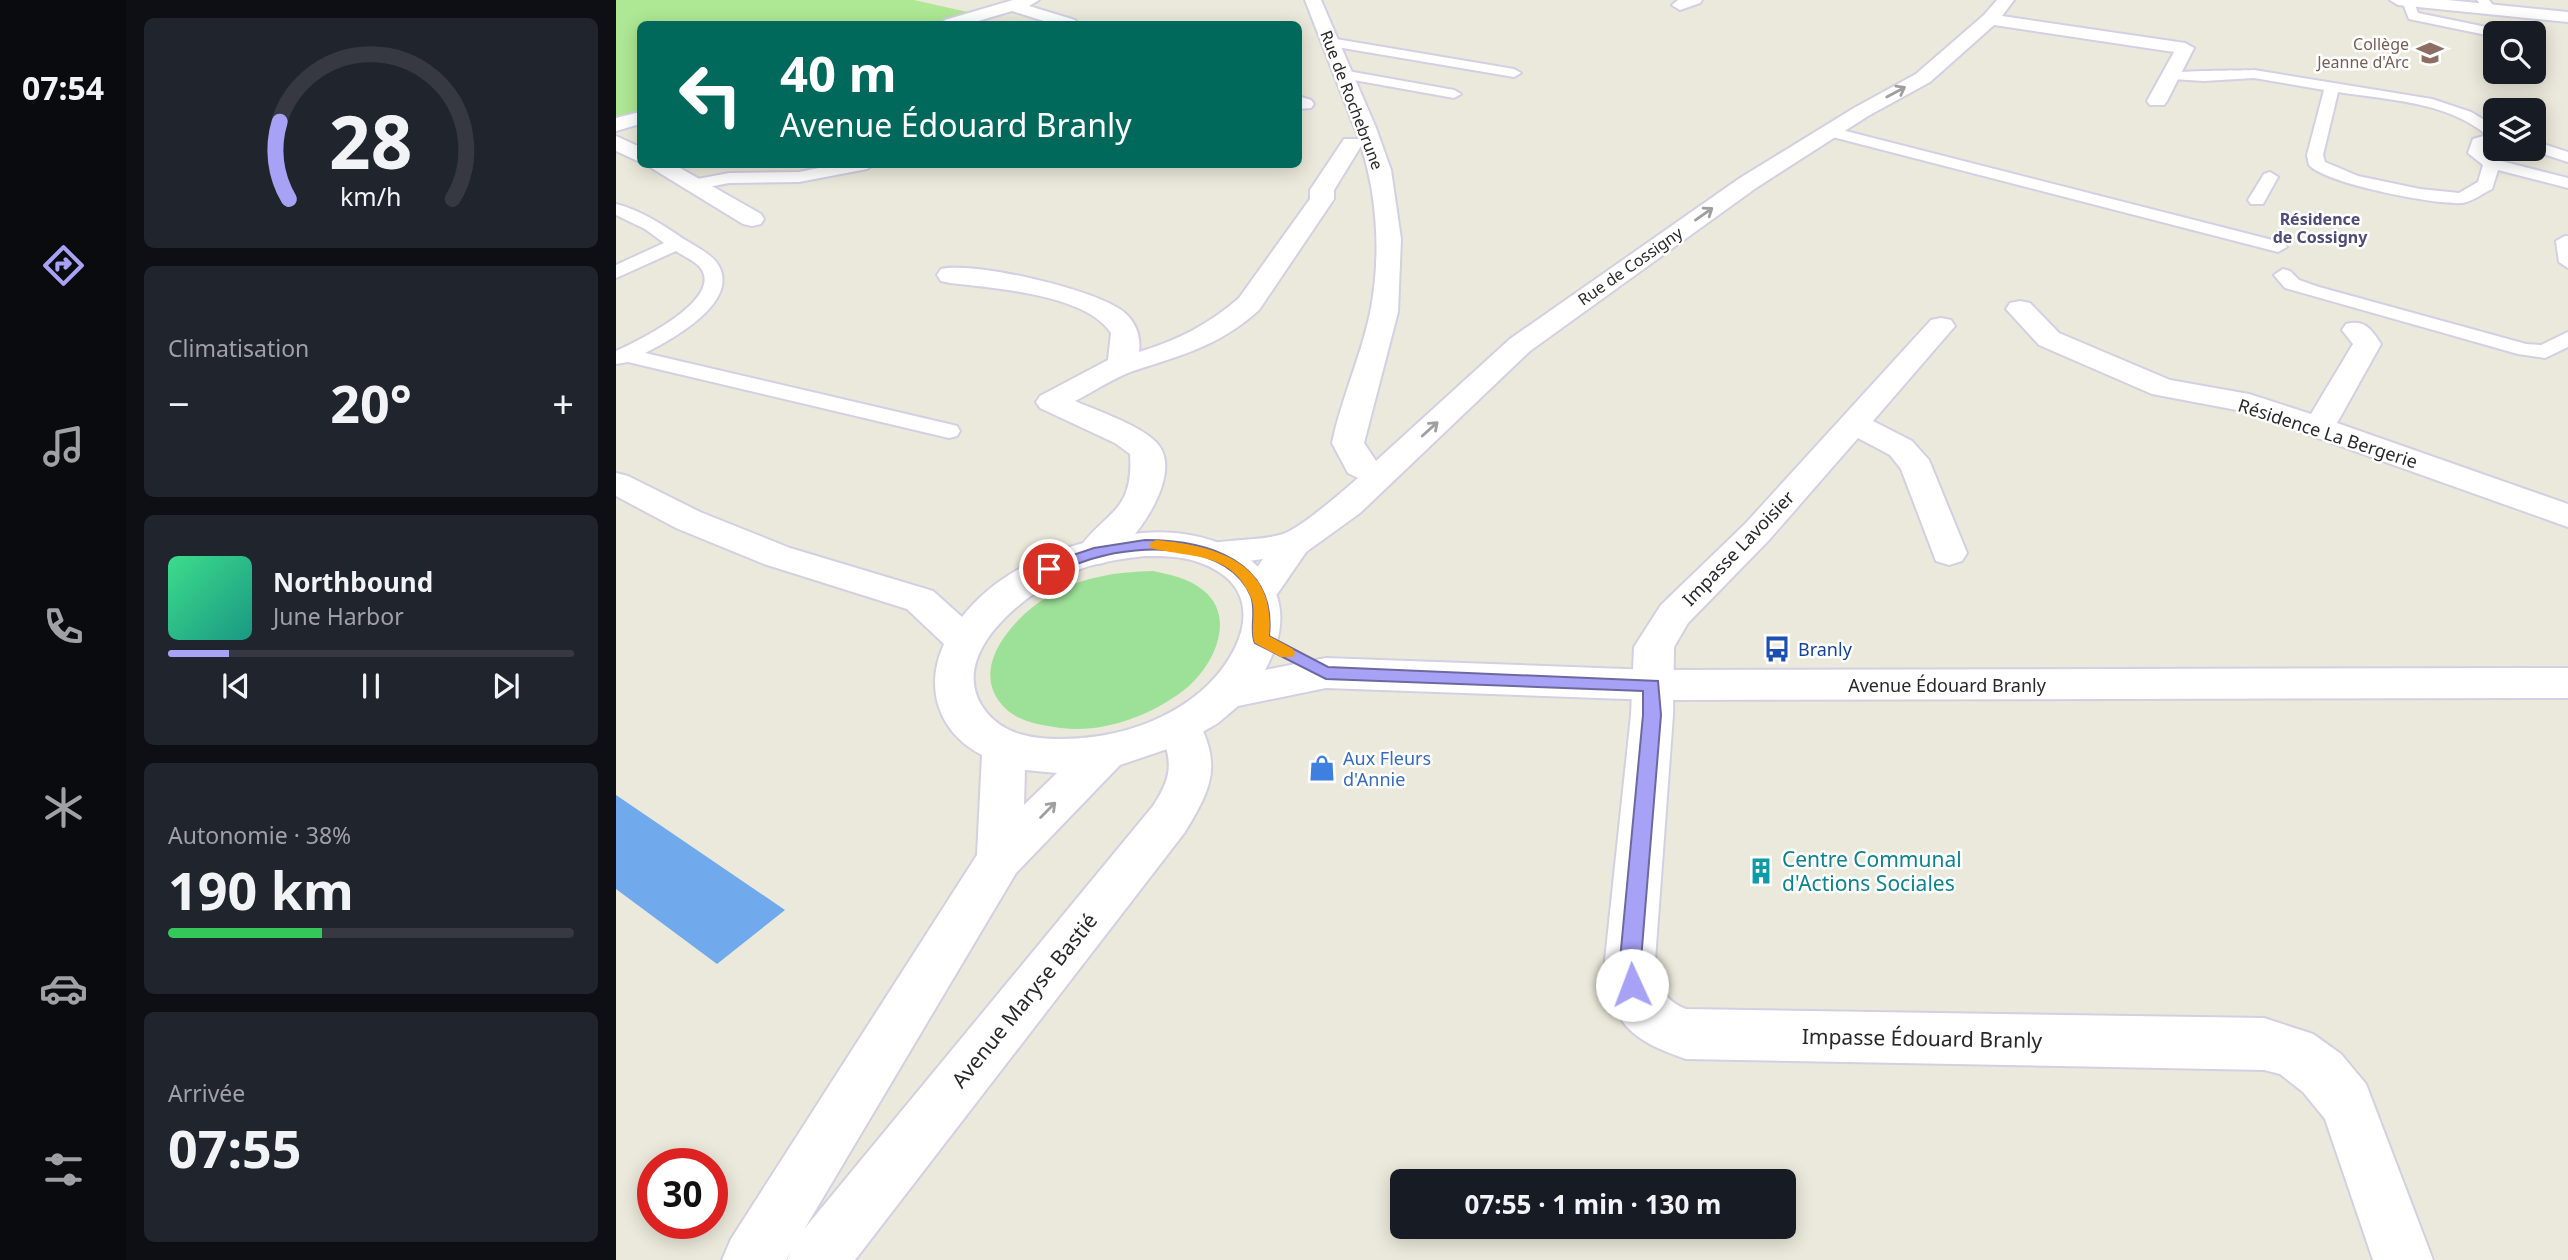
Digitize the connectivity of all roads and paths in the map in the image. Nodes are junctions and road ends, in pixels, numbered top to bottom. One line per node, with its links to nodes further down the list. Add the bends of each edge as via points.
1 (1031, 0): 7 (street)
2 (1313, 0): 13 (street, Rue de Rochebrune)
3 (2006, 0): 9 (street, Rue de Cossigny)
4 (2398, 0): 5 (street)
5 (2408, 1): 6 (street); 12 (lane, via 2413,16)
6 (2487, 4): 8 (street)
7 (1013, 6): 10 (street); 11 (street)
8 (2568, 17)
9 (1990, 19): 16 (street, via 2185,48); 23 (street, Rue de Cossigny, one-way to 9, via 1923,78)
10 (961, 21)
11 (1060, 21)
12 (2483, 30)
13 (1330, 42): 14 (lane); 15 (street, Rue de Rochebrune)
14 (1514, 73)
15 (1342, 74): 18 (lane); 57 (street, Rue de Rochebrune, via 1380,170 1389,239 1384,312 1348,443 1360,466)
16 (2171, 75): 17 (lane, via 2254,74); 19 (street)
17 (2332, 87): 21 (lane, via 2456,109); 32 (lane, via 2315,155 2317,165 2353,180 2462,198 2486,185)
18 (1454, 94)
19 (2157, 101)
20 (637, 119): 22 (street)
21 (2483, 124)
22 (616, 125)
23 (1830, 132): 43 (lane, via 2239,229); 57 (street, Rue de Cossigny, one-way to 23, via 1520,345 1748,183)
24 (2483, 141): 30 (lane, via 2476,153)
25 (616, 142): 28 (street)
26 (1352, 144): 53 (street, via 1322,190 1322,199 1240,313 1179,350)
27 (2546, 150): 29 (lane)
28 (637, 154)
29 (2568, 157)
30 (2483, 158)
31 (2488, 161): 32 (lane)
32 (2491, 163): 36 (lane)
33 (663, 168): 37 (street)
34 (846, 168): 37 (lane, via 799,177 729,178)
35 (2270, 177): 38 (lane)
36 (2568, 183)
37 (693, 185): 40 (street)
38 (2258, 200)
39 (616, 209): 42 (lane, via 651,225)
40 (752, 219)
41 (2565, 241): 44 (lane)
42 (676, 244): 45 (lane); 52 (lane, via 709,265 716,275 715,288 681,324)
43 (2278, 247)
44 (2568, 262)
45 (616, 272)
46 (950, 275): 53 (street, via 1044,290 1102,310 1126,335)
47 (2283, 275): 51 (lane, via 2292,284 2312,291 2525,350 2545,352)
48 (2020, 309): 55 (street, Résidence La Bergerie, via 2049,339 2163,388 2249,403)
49 (1941, 326): 54 (street, Impasse Lavoisier)
50 (2356, 330): 55 (street, via 2367,344)
51 (2568, 338)
52 (621, 357): 56 (lane)
53 (1121, 365): 59 (street, via 1051,402 1146,450 1149,468)
54 (1854, 424): 64 (street, via 1901,448 1917,467); 73 (street, Impasse Lavoisier, via 1757,532 1674,614 1654,647)
55 (2319, 427): 60 (street, Résidence La Bergerie)
56 (949, 431)
57 (1379, 475): 61 (street, Rue de Cossigny, via 1348,505)
58 (616, 483): 68 (street, via 688,520 777,556)
59 (1137, 511): 62 (street); 63 (street)
60 (2568, 516)
61 (1293, 544): 65 (street, Rue de Cossigny); 67 (street, Rue de Cossigny)
62 (1170, 545): 63 (street); 65 (street)
63 (1094, 553): 66 (street, via 1049,569)
64 (1948, 553)
65 (1213, 554): 67 (street, via 1241,571)
66 (1009, 593): 68 (street); 70 (street)
67 (1258, 594): 69 (street, via 1263,615)
68 (924, 602): 70 (street)
69 (1261, 639): 71 (street, Avenue Édouard Branly); 74 (street, via 1242,676)
70 (965, 641): 76 (street, via 954,673 957,703 974,729)
71 (1326, 673): 73 (street, Avenue Édouard Branly); 74 (street, Avenue Édouard Branly)
72 (2568, 683): 73 (street, Avenue Édouard Branly)
73 (1652, 685): 81 (street, Impasse Édouard Branly, via 1630,960 1632,985 1641,1009 1662,1026 1686,1034 2264,1044 2294,1052 2322,1073 2347,1103)
74 (1225, 694): 75 (street)
75 (1180, 726): 77 (street); 80 (street, Avenue Maryse Bastié, via 1193,768 1187,792 1169,819)
76 (1004, 747): 77 (street, via 1034,755); 78 (street)
77 (1105, 753): 78 (street, one-way to 77)
78 (1000, 859): 79 (street)
79 (752, 1260)
80 (817, 1260)
81 (2403, 1260)

